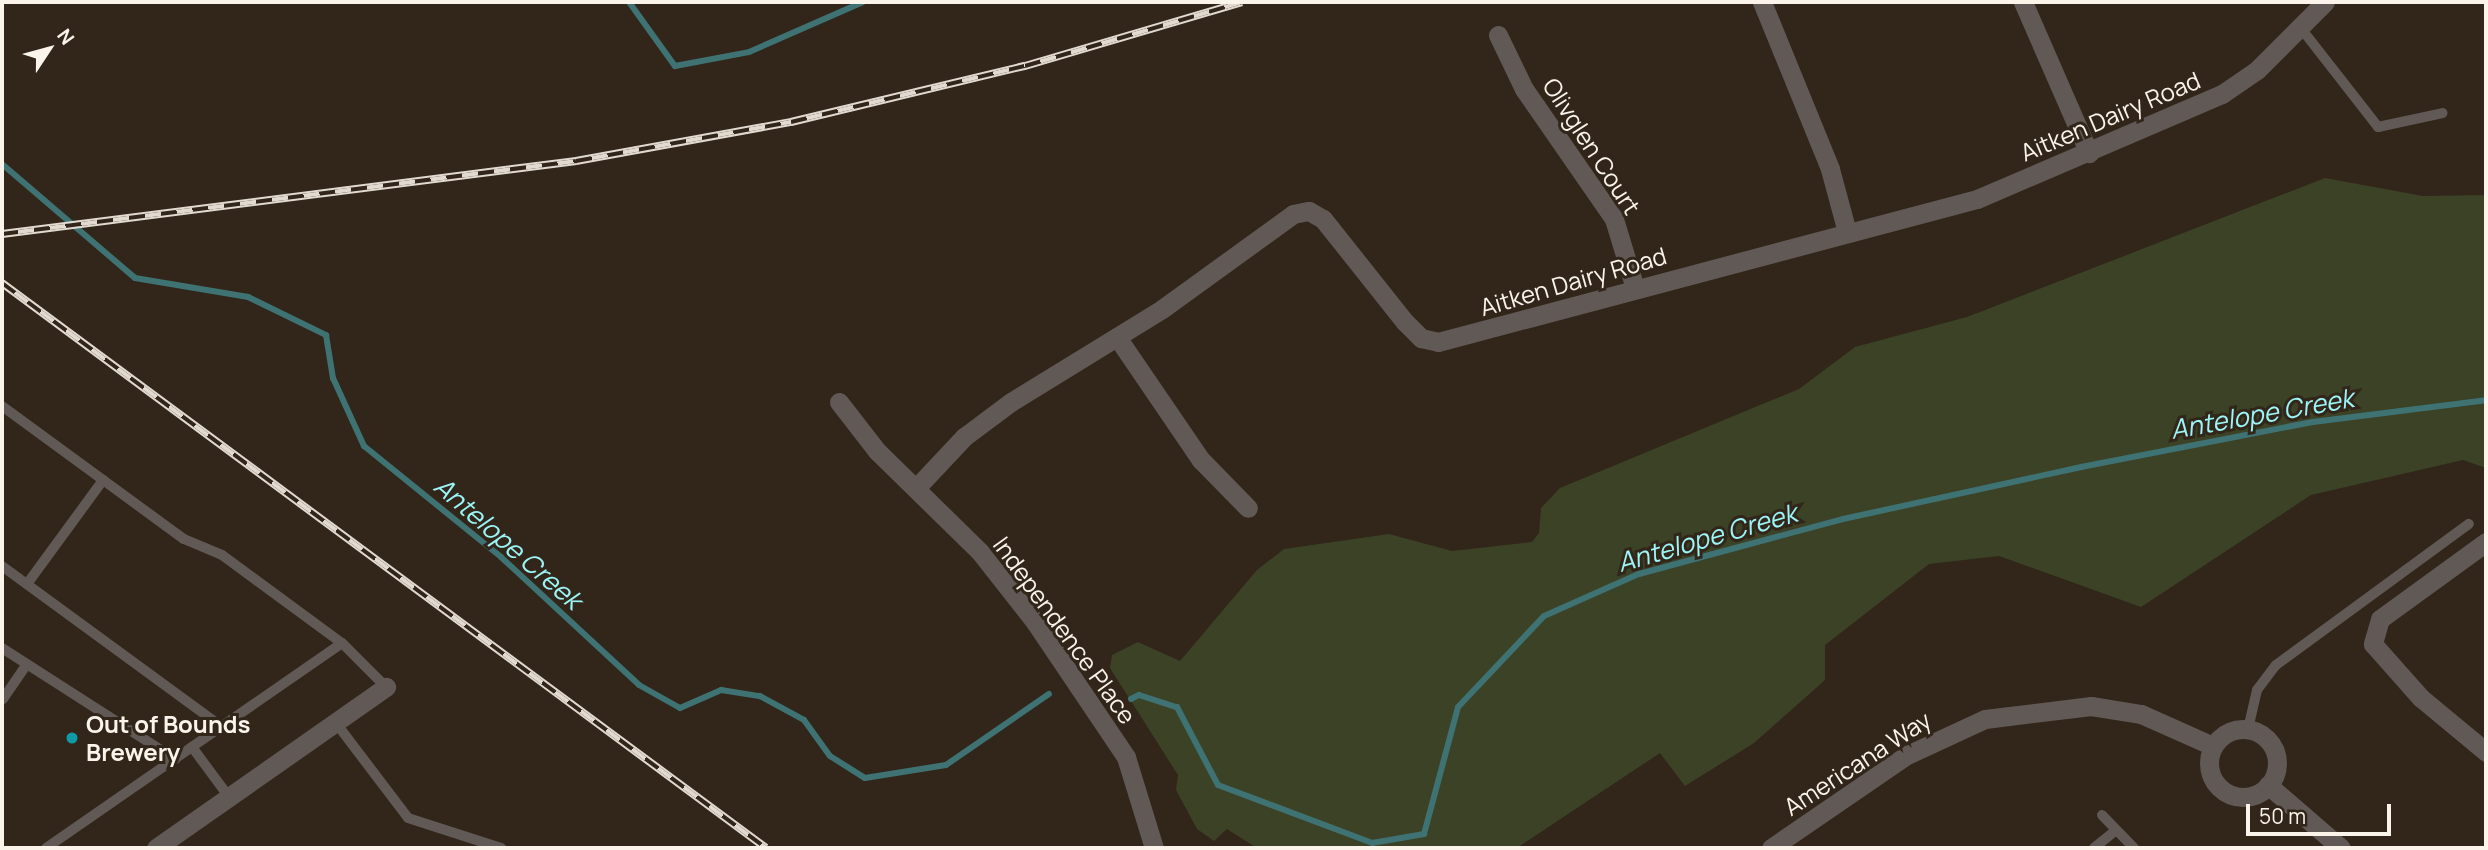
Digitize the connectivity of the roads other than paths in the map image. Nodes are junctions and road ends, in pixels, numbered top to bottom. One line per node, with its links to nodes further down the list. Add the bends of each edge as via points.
1 (1762, 2): 8 (street, via 1830,169)
2 (2023, 2): 7 (street)
3 (2319, 4): 4 (street, Aitken Dairy Road)
4 (2300, 27): 6 (lane, via 2378,128); 7 (street, Aitken Dairy Road, via 2222,94)
5 (1498, 35): 9 (street, Olivglen Court, via 1524,89 1614,219)
6 (2443, 113)
7 (2088, 153): 8 (street, Aitken Dairy Road, via 1977,199)
8 (1847, 232): 9 (street, Aitken Dairy Road)
9 (1635, 288): 10 (street, Aitken Dairy Road, via 1438,342 1421,338 1309,211 1293,214)
10 (1117, 337): 14 (street, Aitken Dairy Road, via 964,437); 15 (street, via 1201,460)
11 (839, 402): 14 (street, Independence Place)
12 (2, 406): 13 (lane)
13 (103, 480): 19 (lane); 20 (lane, via 184,539 222,555)
14 (917, 487): 39 (street, Independence Place, via 1035,622 1126,757)
15 (1248, 508)
16 (2469, 524): 27 (lane, via 2276,665 2257,690)
17 (2486, 542): 30 (street, via 2380,619 2373,644 2430,708)
18 (2, 566): 19 (lane)
19 (27, 584): 26 (lane)
20 (342, 643): 23 (lane); 26 (lane)
21 (2, 648): 22 (lane)
22 (27, 664): 24 (lane); 31 (lane)
23 (386, 687): 25 (street)
24 (2, 699)
25 (336, 723): 33 (street); 38 (lane, via 408,818)
26 (221, 726): 29 (lane)
27 (2248, 729): 28 (street, via 2230,731); 32 (street, via 2275,752)
28 (2213, 746): 32 (street, via 2210,770 2220,788 2248,796); 40 (street, Americana Way, via 2141,714 2091,706 1985,719 1907,755)
29 (192, 747): 31 (lane); 33 (lane)
30 (2486, 752)
31 (175, 759): 36 (lane)
32 (2269, 785): 43 (street)
33 (229, 797): 37 (street)
34 (2102, 815): 35 (lane)
35 (2116, 830): 41 (lane); 42 (lane)
36 (46, 848)
37 (156, 848)
38 (500, 848)
39 (1154, 848)
40 (1771, 848)
41 (2094, 848)
42 (2134, 848)
43 (2341, 848)

